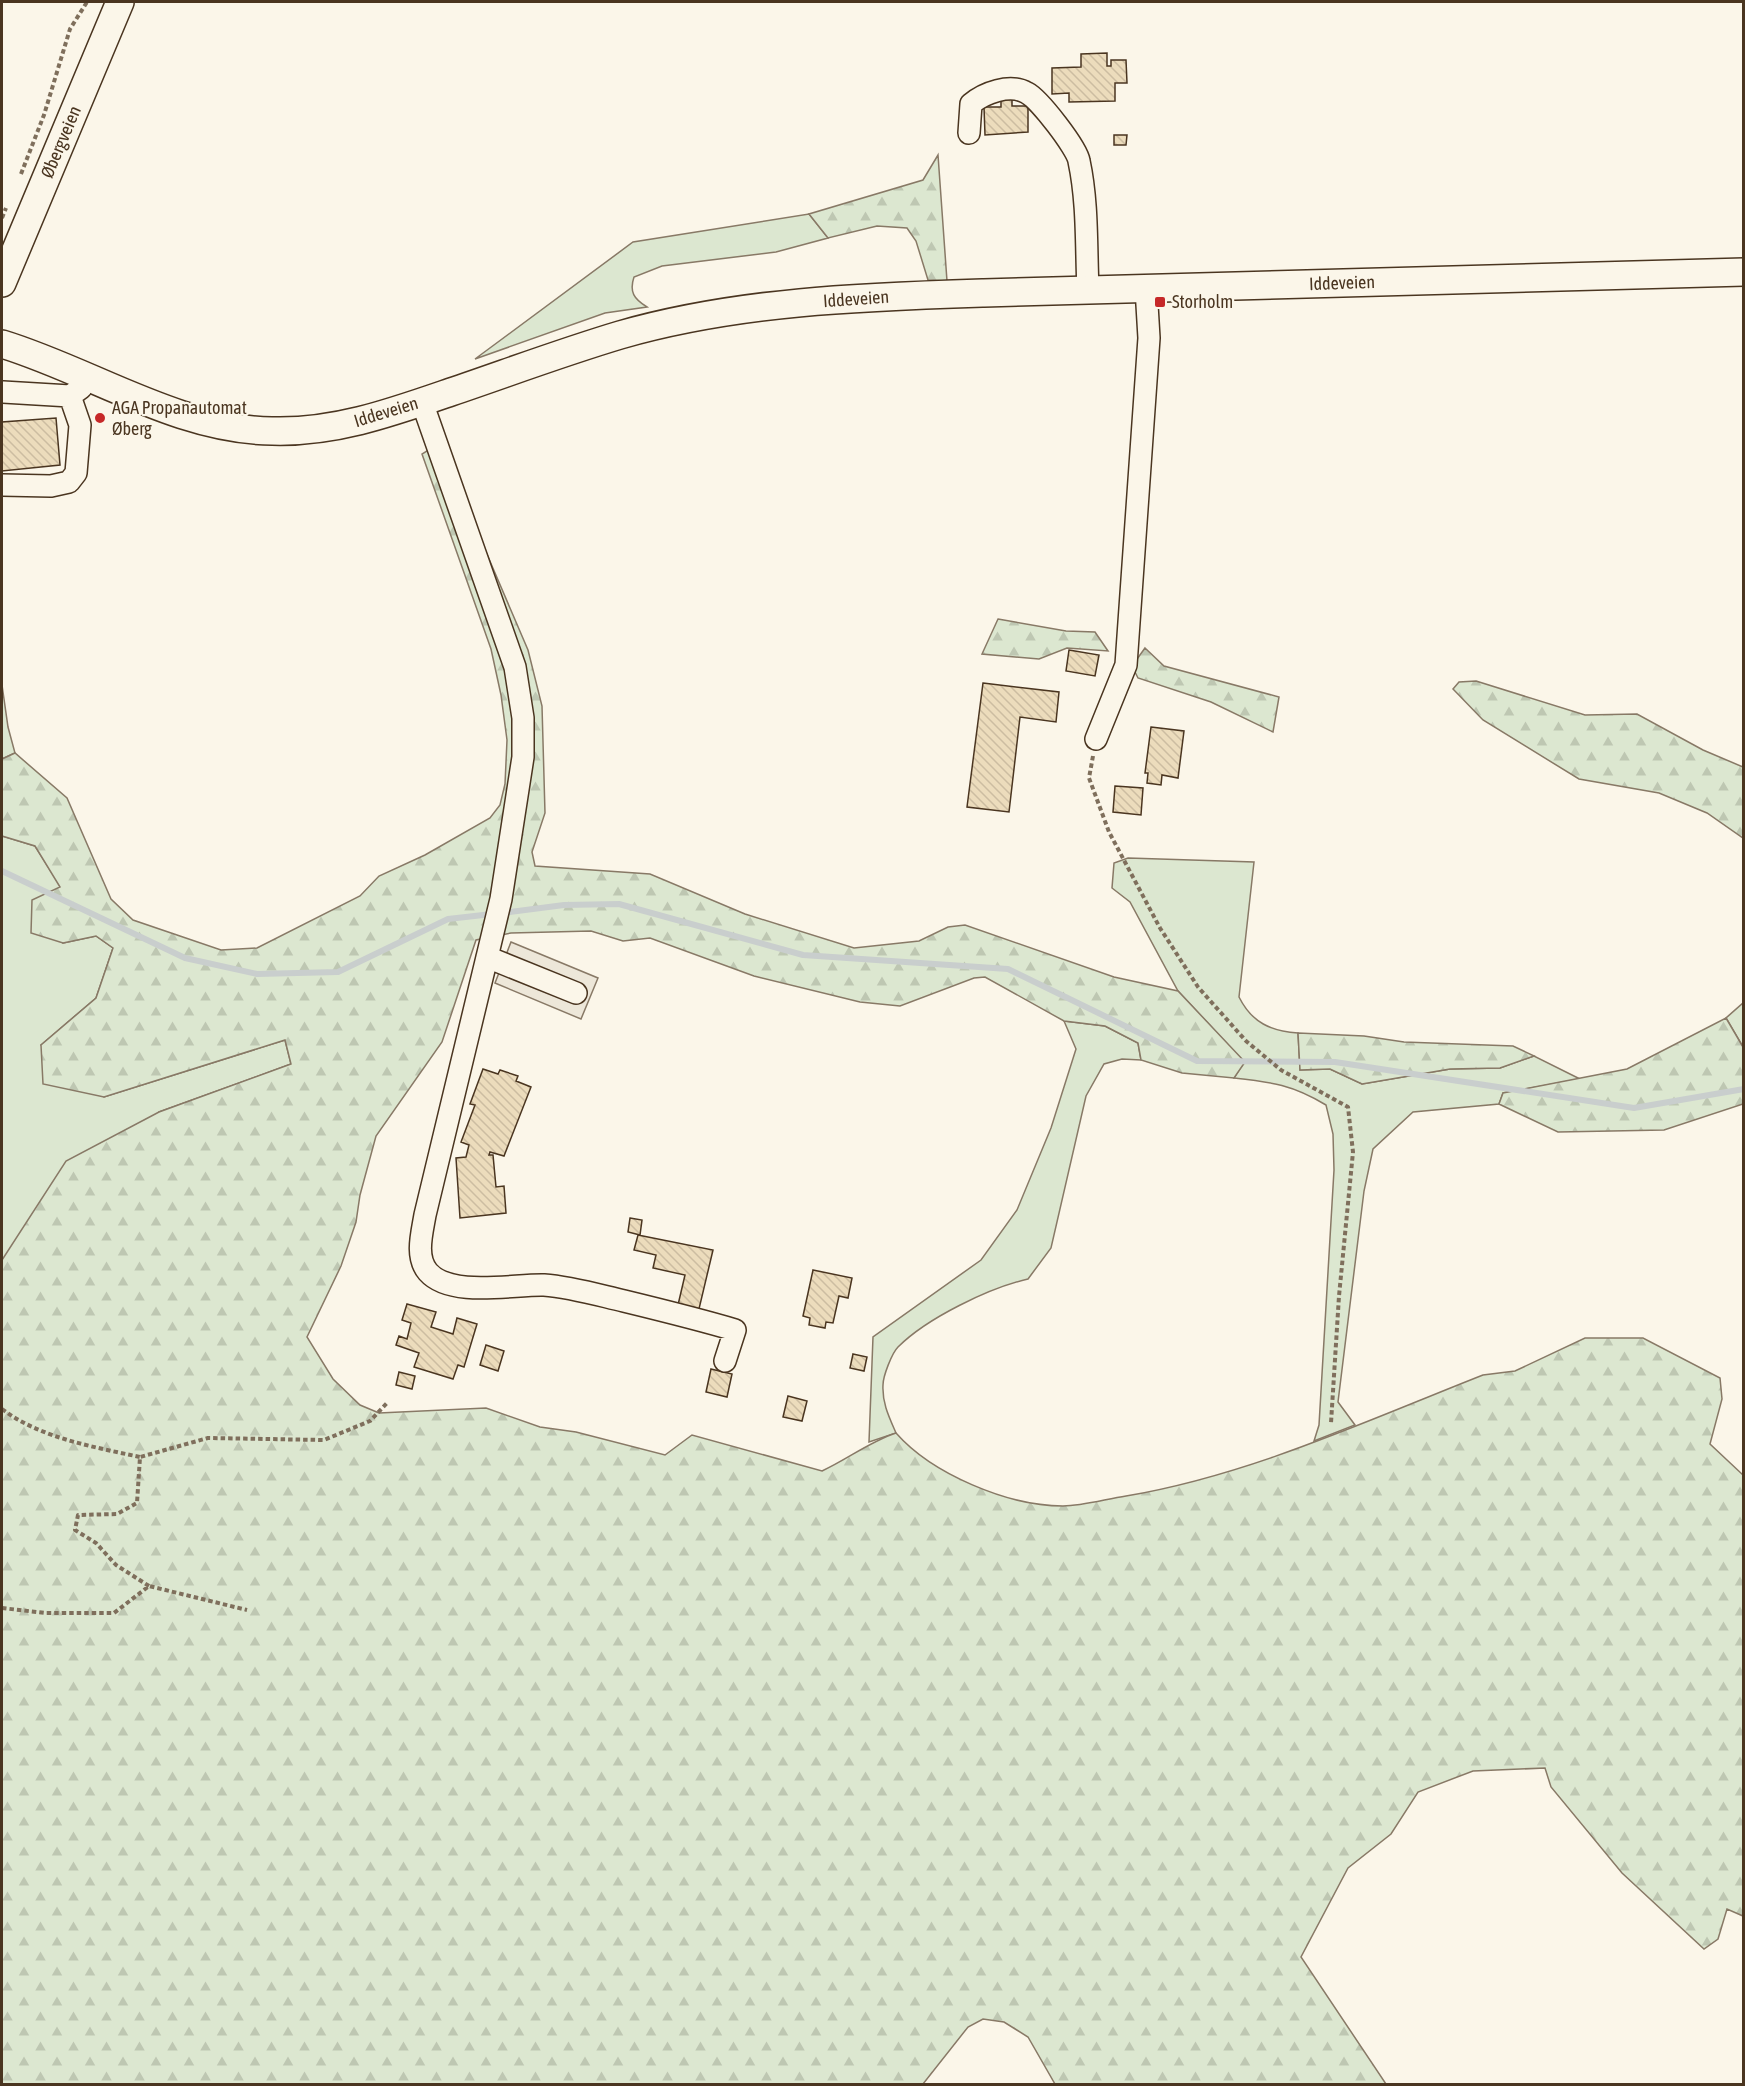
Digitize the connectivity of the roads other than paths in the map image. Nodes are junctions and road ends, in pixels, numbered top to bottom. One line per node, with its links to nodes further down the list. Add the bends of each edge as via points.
1 (120, 2): 4 (main road, Øbergveien)
2 (969, 133): 6 (street, via 971,104 980,96 1006,89 1026,92 1070,140 1079,158 1085,201)
3 (1743, 272): 5 (main road, Iddeveien)
4 (2, 283)
5 (1146, 288): 6 (main road, Iddeveien); 13 (street, via 1149,338 1126,665)
6 (1088, 290): 11 (main road, Iddeveien, via 875,297 699,317 622,334)
7 (2, 344): 8 (main road, Iddeveien)
8 (94, 378): 10 (street); 11 (main road, Iddeveien, via 198,419 272,431 337,427)
9 (3, 392): 10 (street)
10 (70, 396): 12 (street, via 80,425 76,473 69,482 51,486)
11 (422, 402): 14 (street, via 515,667 523,718 523,757 515,818)
12 (2, 485)
13 (1096, 739)
14 (487, 957): 15 (street); 16 (street, via 425,1215 420,1245 429,1273 451,1285 579,1290 703,1320 735,1330)
15 (576, 993)
16 (725, 1361)

